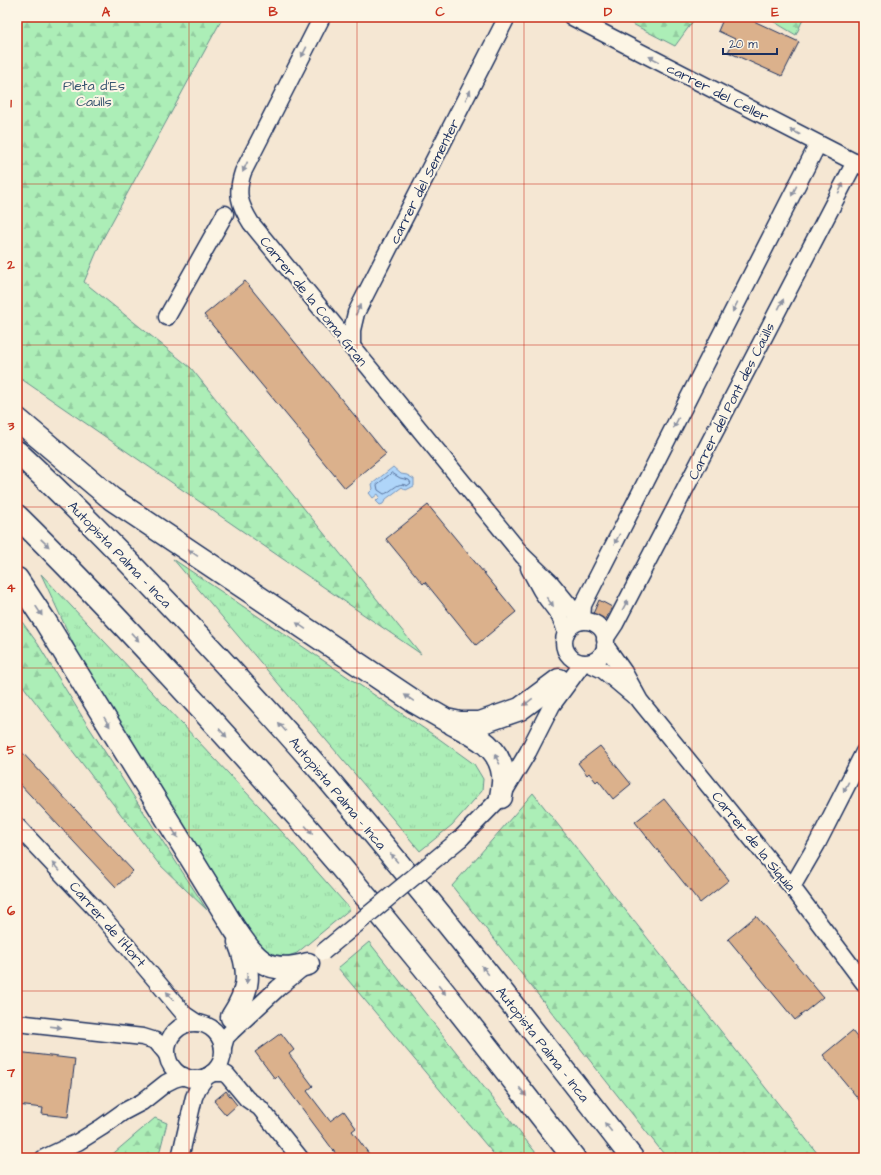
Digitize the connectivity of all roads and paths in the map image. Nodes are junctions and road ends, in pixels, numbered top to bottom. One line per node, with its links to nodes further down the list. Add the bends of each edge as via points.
1 (322, 17): 8 (street, Carrer de la Coma Gran, one-way to 8, via 243,172 239,197 251,224)
2 (507, 17): 8 (street, carrer del Sementer, one-way to 2, via 352,330 356,313)
3 (572, 17): 4 (street, carrer del Celler, one-way to 3)
4 (818, 144): 5 (street, carrer del Celler); 14 (street, one-way to 14, via 583,605)
5 (859, 165): 16 (street, Carrer del Pont des Caülls, one-way to 5)
6 (225, 214): 7 (street)
7 (167, 318)
8 (352, 348): 12 (street, Carrer de la Coma Gran)
9 (17, 419): 21 (highway, one-way to 9, via 402,694 112,499)
10 (17, 452): 44 (highway, Autopista Palma - Inca, one-way to 10, via 506,996 327,778 152,586)
11 (17, 516): 43 (highway, one-way to 43, via 121,622 295,814 418,960)
12 (523, 556): 14 (street, Carrer de la Coma Gran, via 550,582); 15 (street, Carrer de la Coma Gran, one-way to 15, via 541,590 557,611)
13 (17, 579): 26 (highway, one-way to 26)
14 (582, 621): 15 (street, via 573,625); 16 (street, via 598,626 604,634)
15 (566, 633): 17 (street, via 564,646)
16 (605, 642): 17 (street, via 602,654 593,661); 19 (street, Carrer de la Síquia)
17 (580, 660): 18 (street); 19 (street, Carrer de la Síquia, via 603,670); 20 (street)
18 (559, 680): 20 (street); 21 (highway, one-way to 21, via 520,708 480,723)
19 (640, 701): 25 (street, Carrer de la Síquia)
20 (552, 705): 23 (street)
21 (446, 720): 23 (highway, one-way to 21, via 501,766 491,748 484,741)
22 (864, 752): 25 (street, one-way to 25)
23 (501, 797): 27 (street, bridge, via 461,838)
24 (17, 826): 32 (street, Carrer de l'Hort, one-way to 24, via 185,1015 100,914)
25 (792, 887): 28 (street, Carrer de la Síquia)
26 (234, 928): 27 (highway, via 249,950 262,963 269,966 295,968); 30 (highway, one-way to 30, via 243,950 248,978 241,1004)
27 (316, 958): 29 (street)
28 (864, 983)
29 (278, 988): 30 (street); 33 (street, via 226,1037)
30 (232, 1017): 32 (street, via 220,1023)
31 (17, 1023): 34 (street, one-way to 34, via 143,1037 156,1041)
32 (201, 1024): 33 (street, via 217,1033); 34 (street, via 184,1025 173,1034 167,1047)
33 (223, 1048): 35 (street, via 218,1068); 38 (street, via 228,1060 255,1094)
34 (168, 1056): 36 (street, via 174,1069); 39 (street, via 163,1072 137,1093)
35 (209, 1075): 36 (street, via 199,1079); 37 (street); 38 (street, via 223,1073 247,1099)
36 (185, 1077): 37 (street); 39 (street, via 166,1083 142,1102)
37 (194, 1097): 41 (street)
38 (260, 1108): 42 (street)
39 (123, 1112): 40 (street, via 78,1142)
40 (44, 1158)
41 (180, 1158)
42 (300, 1158)
43 (574, 1158)
44 (632, 1158)

